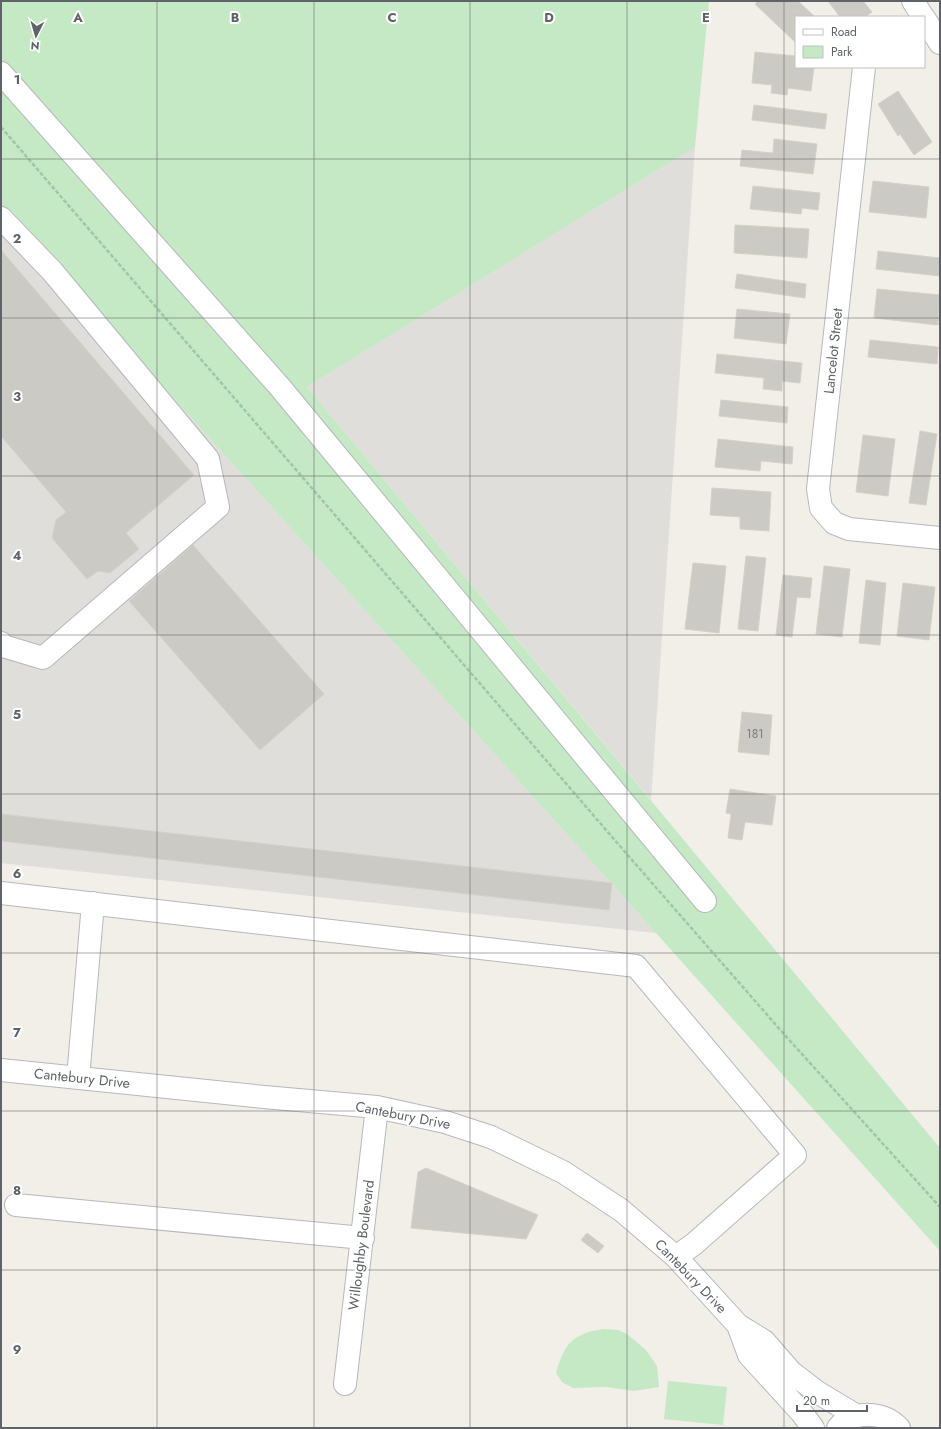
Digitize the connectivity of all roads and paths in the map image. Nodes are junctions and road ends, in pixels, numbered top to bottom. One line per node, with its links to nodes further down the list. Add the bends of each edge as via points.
1 (925, 20): 2 (street)
2 (940, 43)
3 (864, 68): 7 (street, Lancelot Street, via 818,489 821,508 834,523 849,529)
4 (1, 73): 10 (street, via 279,386)
5 (1, 127): 16 (path, via 625,852)
6 (1, 218): 8 (street, via 52,271 208,459 218,507 43,658 3,646)
7 (940, 538)
8 (1, 643)
9 (1, 893): 11 (street)
10 (705, 901)
11 (93, 903): 13 (street); 18 (street, via 636,966 795,1155)
12 (1, 1070): 13 (street, Cantebury Drive)
13 (78, 1078): 14 (street, Cantebury Drive)
14 (377, 1107): 17 (street, Willoughby Boulevard); 18 (street, Cantebury Drive, via 444,1122 491,1137 563,1172 621,1210)
15 (16, 1205): 17 (street)
16 (940, 1207)
17 (363, 1238): 20 (street, Willoughby Boulevard)
18 (676, 1257): 19 (street, Cantebury Drive)
19 (738, 1325): 21 (street, Cantebury Drive, via 764,1341 791,1372); 22 (street, Cantebury Drive, via 749,1355)
20 (345, 1384)
21 (857, 1416): 23 (street, via 846,1420); 24 (street, via 881,1416)
22 (813, 1428)
23 (838, 1428)
24 (899, 1428)

